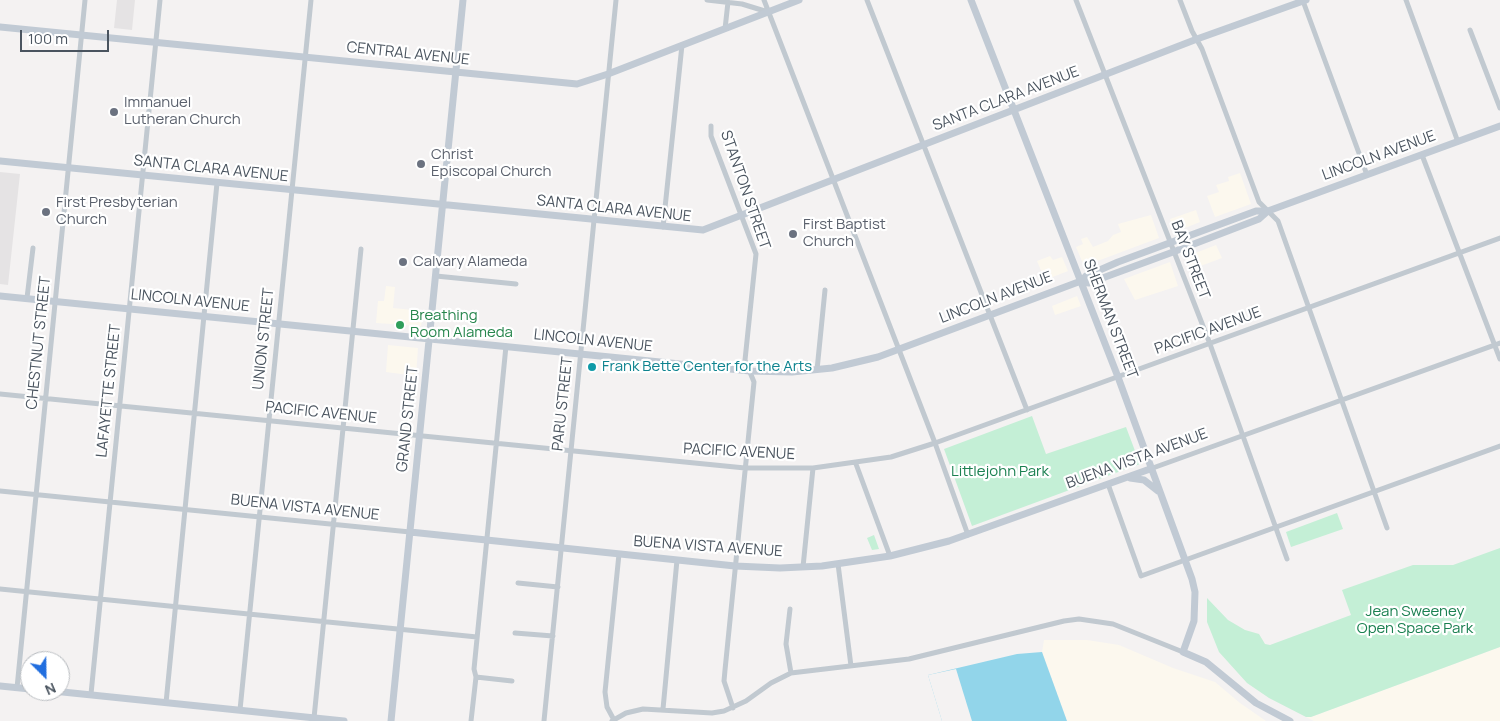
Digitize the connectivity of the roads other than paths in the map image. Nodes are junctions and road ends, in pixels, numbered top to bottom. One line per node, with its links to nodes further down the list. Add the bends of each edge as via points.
1 (85, 0): 20 (street, CHESTNUT STREET)
2 (160, 0): 22 (street, LAFAYETTE STREET)
3 (311, 0): 24 (street, UNION STREET)
4 (463, 0): 25 (street, GRAND STREET)
5 (616, 0): 26 (street, PARU STREET)
6 (707, 0): 15 (street)
7 (764, 0): 16 (street)
8 (799, 0): 16 (street, CENTRAL AVENUE)
9 (867, 0): 33 (street)
10 (971, 0): 29 (street, SHERMAN STREET)
11 (1076, 0): 27 (street, BAY STREET)
12 (1180, 0): 21 (street)
13 (1406, 0): 32 (street)
14 (1304, 1): 21 (street, SANTA CLARA AVENUE); 37 (street)
15 (728, 2): 16 (street); 18 (street)
16 (768, 12): 18 (street, CENTRAL AVENUE); 39 (street)
17 (0, 26): 20 (street, CENTRAL AVENUE)
18 (725, 29): 23 (street, CENTRAL AVENUE)
19 (1470, 30): 28 (street)
20 (82, 35): 22 (street, CENTRAL AVENUE); 36 (street, CHESTNUT STREET)
21 (1197, 39): 27 (street, SANTA CLARA AVENUE); 43 (street, via 1259,202)
22 (156, 42): 24 (street, CENTRAL AVENUE); 38 (street, LAFAYETTE STREET)
23 (682, 45): 26 (street, CENTRAL AVENUE); 46 (street)
24 (305, 57): 25 (street, CENTRAL AVENUE); 41 (street, UNION STREET)
25 (456, 72): 26 (street, CENTRAL AVENUE, via 576,84); 42 (street, GRAND STREET)
26 (608, 74): 45 (street, PARU STREET)
27 (1105, 75): 29 (street, SANTA CLARA AVENUE); 48 (street, BAY STREET)
28 (1500, 108)
29 (1015, 110): 33 (street, SANTA CLARA AVENUE); 54 (street, SHERMAN STREET)
30 (711, 126): 44 (street, STANTON STREET, via 711,136)
31 (1500, 126): 32 (street, LINCOLN AVENUE)
32 (1458, 142): 34 (street, LINCOLN AVENUE)
33 (924, 146): 39 (street, SANTA CLARA AVENUE); 63 (street)
34 (1422, 155): 37 (street, LINCOLN AVENUE); 52 (street)
35 (0, 161): 36 (street, SANTA CLARA AVENUE)
36 (68, 168): 38 (street, SANTA CLARA AVENUE); 59 (street, CHESTNUT STREET)
37 (1367, 175): 43 (street, LINCOLN AVENUE)
38 (143, 176): 40 (street, SANTA CLARA AVENUE); 61 (street, LAFAYETTE STREET)
39 (833, 181): 44 (street, SANTA CLARA AVENUE); 70 (street)
40 (217, 183): 41 (street, SANTA CLARA AVENUE); 62 (street)
41 (292, 191): 42 (street, SANTA CLARA AVENUE); 64 (street, UNION STREET)
42 (443, 206): 45 (street, SANTA CLARA AVENUE); 53 (street, GRAND STREET)
43 (1268, 211): 48 (street, LINCOLN AVENUE, via 1256,211); 51 (street, LINCOLN AVENUE); 60 (street, via 1278,221)
44 (743, 216): 46 (street, SANTA CLARA AVENUE, via 703,230); 74 (street, STANTON STREET, via 756,254 746,360)
45 (593, 221): 46 (street, SANTA CLARA AVENUE); 71 (street, PARU STREET)
46 (663, 228)
47 (1500, 238): 52 (street, PACIFIC AVENUE)
48 (1170, 243): 51 (street, BAY STREET); 54 (street, LINCOLN AVENUE, via 1118,262)
49 (33, 248): 58 (street)
50 (360, 249): 65 (street)
51 (1173, 252): 54 (street, LINCOLN AVENUE, via 1089,283); 67 (street, BAY STREET)
52 (1459, 253): 60 (street, PACIFIC AVENUE); 68 (street)
53 (436, 276): 55 (street); 66 (street, GRAND STREET)
54 (1081, 281): 63 (street, LINCOLN AVENUE); 75 (street, SHERMAN STREET)
55 (516, 284)
56 (826, 290): 73 (street)
57 (0, 296): 58 (street, LINCOLN AVENUE)
58 (27, 298): 59 (street, LINCOLN AVENUE)
59 (55, 301): 61 (street, LINCOLN AVENUE); 77 (street, CHESTNUT STREET)
60 (1310, 308): 67 (street, PACIFIC AVENUE); 78 (street)
61 (129, 309): 62 (street, LINCOLN AVENUE); 79 (street, LAFAYETTE STREET)
62 (204, 316): 64 (street, LINCOLN AVENUE); 81 (street)
63 (990, 316): 70 (street, LINCOLN AVENUE); 80 (street)
64 (278, 324): 65 (street, LINCOLN AVENUE); 82 (street, UNION STREET)
65 (352, 331): 66 (street, LINCOLN AVENUE); 83 (street)
66 (430, 339): 69 (street, LINCOLN AVENUE); 84 (street, GRAND STREET)
67 (1210, 344): 75 (street, PACIFIC AVENUE); 85 (street, BAY STREET)
68 (1497, 344): 72 (street); 78 (street, BUENA VISTA AVENUE)
69 (506, 346): 71 (street, LINCOLN AVENUE); 86 (street)
70 (899, 350): 73 (street, LINCOLN AVENUE); 87 (street)
71 (580, 354): 74 (street, LINCOLN AVENUE); 89 (street, PARU STREET)
72 (1500, 359)
73 (817, 370): 74 (street, LINCOLN AVENUE)
74 (750, 371): 91 (street, STANTON STREET, via 754,382)
75 (1118, 377): 80 (street, PACIFIC AVENUE); 93 (street, SHERMAN STREET)
76 (0, 394): 77 (street, PACIFIC AVENUE)
77 (46, 398): 79 (street, PACIFIC AVENUE); 99 (street, CHESTNUT STREET)
78 (1342, 400): 85 (street, BUENA VISTA AVENUE); 97 (street)
79 (120, 406): 81 (street, PACIFIC AVENUE); 100 (street, LAFAYETTE STREET)
80 (1027, 410): 87 (street, PACIFIC AVENUE)
81 (194, 413): 82 (street, PACIFIC AVENUE); 101 (street)
82 (268, 421): 83 (street, PACIFIC AVENUE); 102 (street, UNION STREET)
83 (342, 428): 84 (street, PACIFIC AVENUE); 103 (street)
84 (420, 435): 86 (street, PACIFIC AVENUE); 106 (street, GRAND STREET)
85 (1243, 436): 93 (street, BUENA VISTA AVENUE); 104 (street, BAY STREET)
86 (497, 443): 89 (street, PACIFIC AVENUE); 108 (street)
87 (935, 443): 90 (street, PACIFIC AVENUE); 107 (street)
88 (1500, 446): 97 (street)
89 (571, 451): 91 (street, PACIFIC AVENUE); 109 (street, PARU STREET)
90 (856, 464): 92 (street, PACIFIC AVENUE); 111 (street)
91 (745, 468): 92 (street, PACIFIC AVENUE); 116 (street, STANTON STREET)
92 (813, 468): 117 (street)
93 (1150, 469): 94 (street, BUENA VISTA AVENUE); 98 (street, SHERMAN STREET)
94 (1125, 478): 95 (street, BUENA VISTA AVENUE); 98 (street, via 1144,480)
95 (1108, 484): 107 (street, BUENA VISTA AVENUE); 113 (street, via 1141,576)
96 (0, 491): 99 (street, BUENA VISTA AVENUE)
97 (1375, 491): 104 (street); 105 (street)
98 (1158, 492): 113 (street, SHERMAN STREET)
99 (36, 495): 100 (street, BUENA VISTA AVENUE); 121 (street, CHESTNUT STREET)
100 (110, 502): 101 (street, BUENA VISTA AVENUE); 122 (street, LAFAYETTE STREET)
101 (184, 510): 102 (street, BUENA VISTA AVENUE); 123 (street)
102 (258, 517): 103 (street, BUENA VISTA AVENUE); 125 (street, UNION STREET)
103 (333, 524): 106 (street, BUENA VISTA AVENUE); 126 (street)
104 (1276, 527): 113 (street); 114 (street, BAY STREET)
105 (1387, 528)
106 (410, 532): 108 (street, BUENA VISTA AVENUE); 127 (street, GRAND STREET)
107 (968, 535): 111 (street, BUENA VISTA AVENUE)
108 (487, 540): 109 (street, BUENA VISTA AVENUE); 130 (street)
109 (561, 548): 110 (street, BUENA VISTA AVENUE); 119 (street, PARU STREET)
110 (619, 554): 112 (street, BUENA VISTA AVENUE); 146 (street, via 605,692)
111 (890, 556): 115 (street, BUENA VISTA AVENUE)
112 (677, 560): 116 (street, BUENA VISTA AVENUE); 143 (street)
113 (1184, 560): 131 (street, SHERMAN STREET, via 1196,605)
114 (1287, 560)
115 (838, 564): 117 (street, BUENA VISTA AVENUE); 132 (street)
116 (736, 566): 117 (street, BUENA VISTA AVENUE); 142 (street, STANTON STREET, via 724,681)
117 (803, 567)
118 (518, 583): 119 (street)
119 (558, 587): 129 (street, PARU STREET)
120 (0, 589): 121 (street)
121 (26, 592): 122 (street); 137 (street, CHESTNUT STREET)
122 (100, 599): 123 (street); 140 (street, LAFAYETTE STREET)
123 (175, 606): 125 (street); 141 (street)
124 (790, 609): 133 (street, via 786,644)
125 (249, 614): 126 (street); 144 (street, UNION STREET)
126 (323, 621): 127 (street); 145 (street)
127 (400, 630): 130 (street); 150 (street, GRAND STREET)
128 (515, 633): 129 (street)
129 (553, 636): 152 (street, PARU STREET)
130 (477, 637): 134 (street)
131 (1184, 652): 132 (street, via 1113,624 1080,620 1048,624 909,659); 147 (street, via 1206,662 1251,699)
132 (851, 666): 133 (street)
133 (791, 673): 142 (street)
134 (476, 677): 135 (street); 151 (street)
135 (512, 681)
136 (0, 686): 137 (street)
137 (17, 688): 138 (street)
138 (20, 688)
139 (70, 692): 140 (street)
140 (91, 694): 141 (street)
141 (166, 702): 144 (street)
142 (732, 708): 143 (street, via 712,713)
143 (663, 709): 146 (street, via 633,711)
144 (240, 710): 145 (street)
145 (314, 718): 148 (street)
146 (613, 720)
147 (1286, 720)
148 (337, 721): 149 (street)
149 (344, 721)
150 (391, 721)
151 (471, 721)
152 (544, 721)

